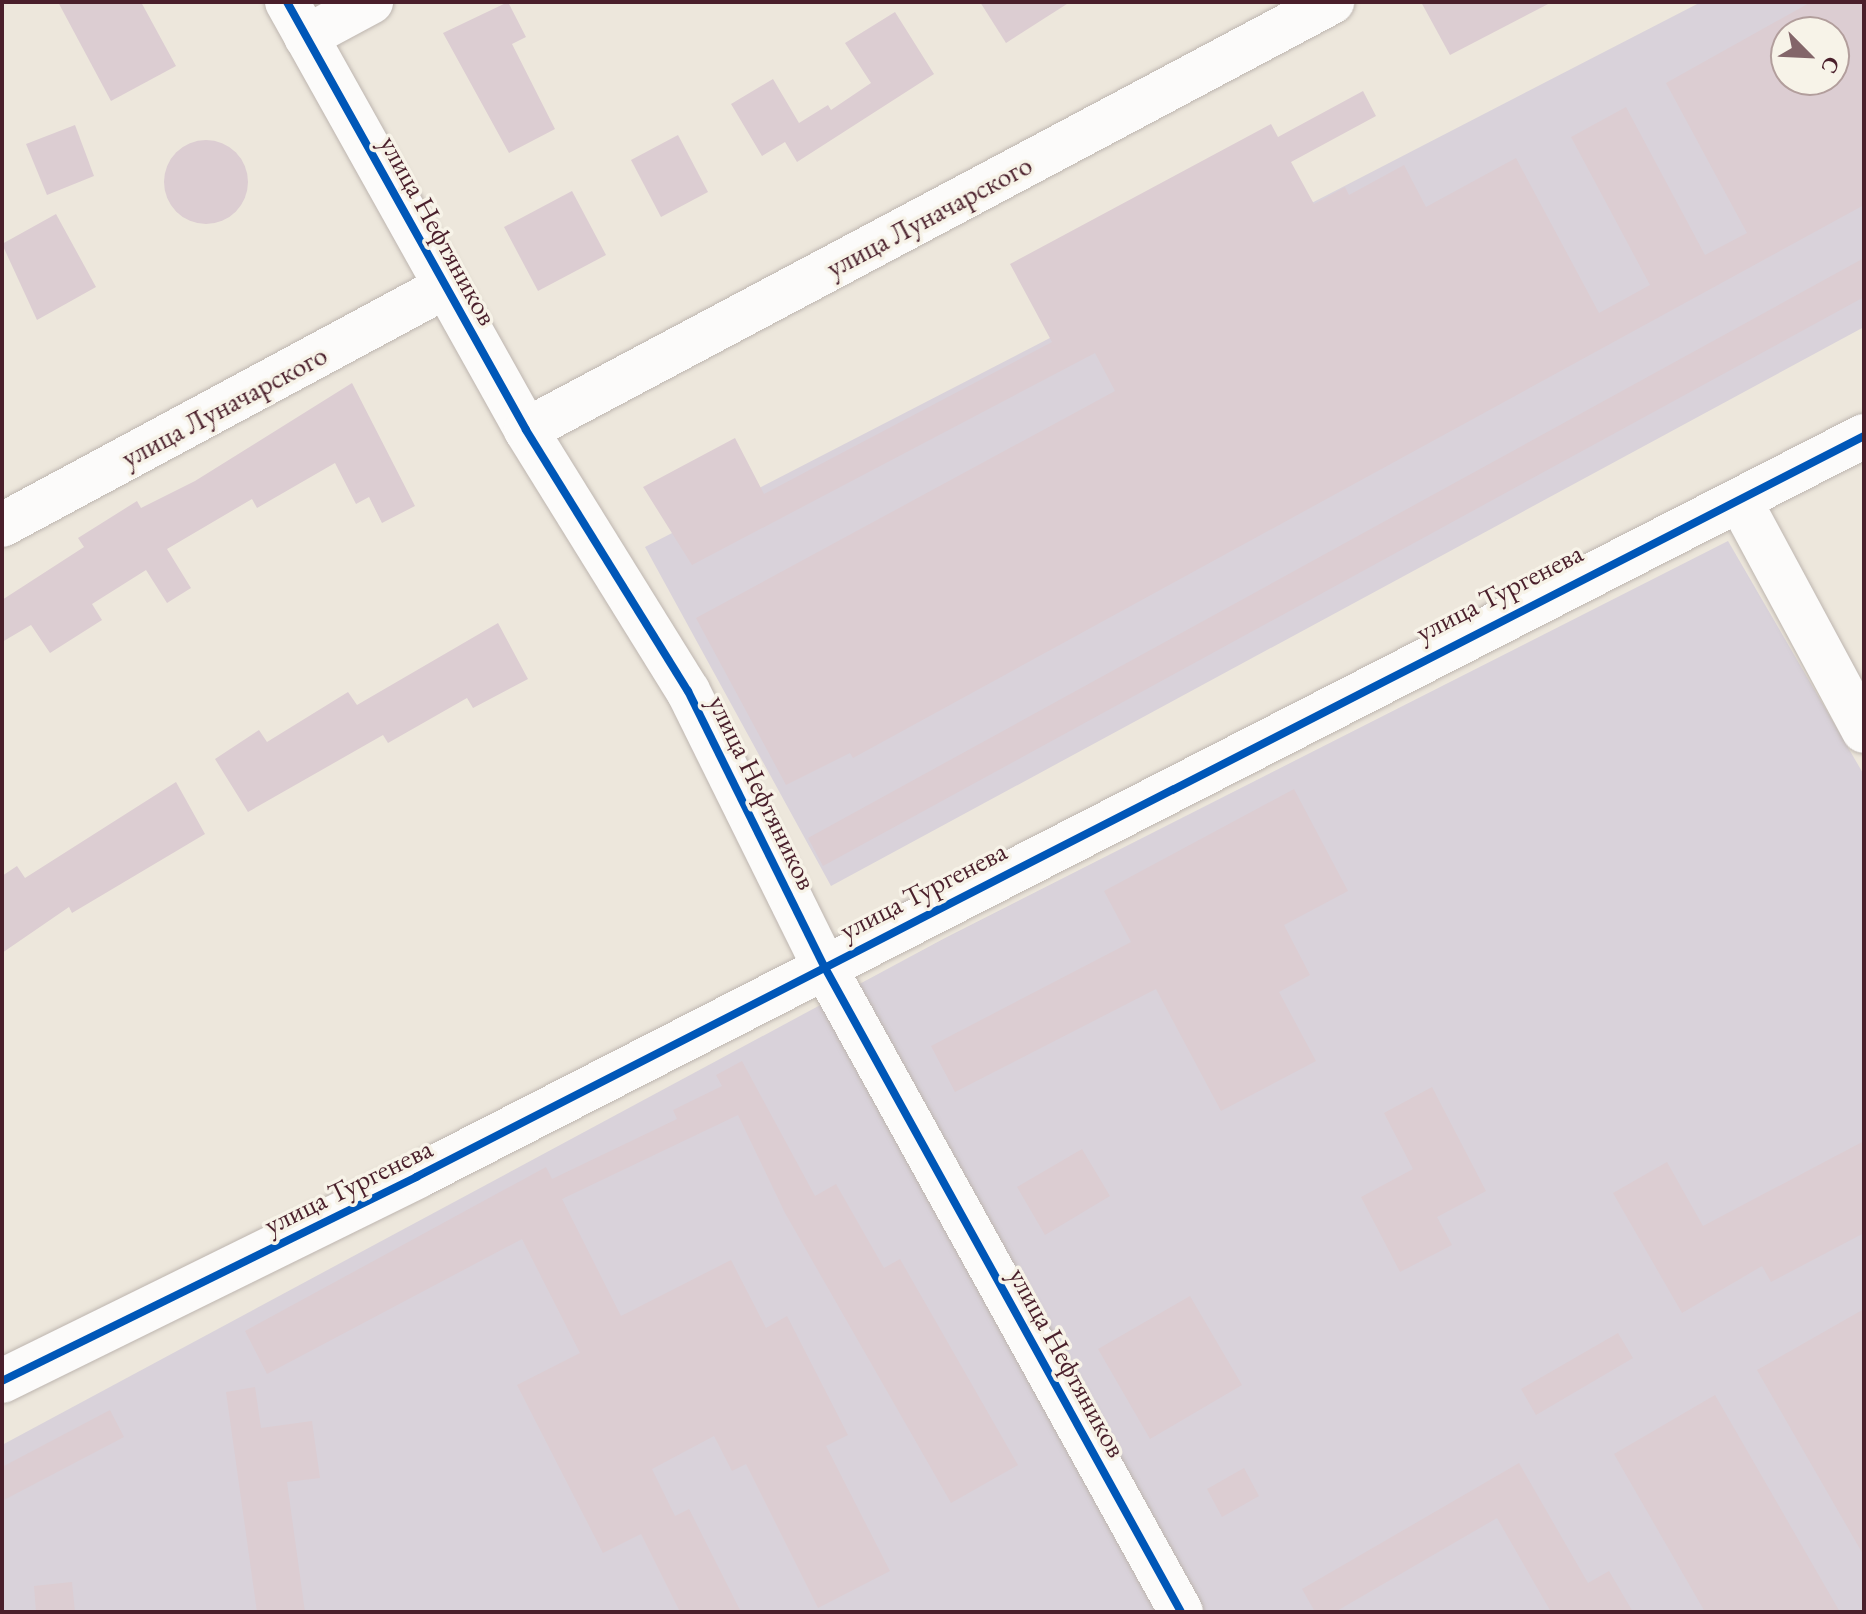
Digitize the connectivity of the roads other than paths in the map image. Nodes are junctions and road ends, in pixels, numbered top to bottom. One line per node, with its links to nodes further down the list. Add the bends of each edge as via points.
1 (371, 2): 3 (street)
2 (1309, 7): 5 (street, улица Луначарского)
3 (296, 19): 4 (street, улица Нефтяников)
4 (445, 287): 5 (street, улица Нефтяников); 8 (street, улица Луначарского)
5 (526, 430): 10 (street, улица Нефтяников, via 688,691)
6 (1864, 436): 7 (street, улица Тургенева)
7 (1740, 501): 9 (street); 10 (street, улица Тургенева, via 1635,547)
8 (2, 525)
9 (1864, 731)
10 (824, 966): 11 (street, улица Тургенева); 12 (street, улица Нефтяников)
11 (2, 1381)
12 (1181, 1612)

